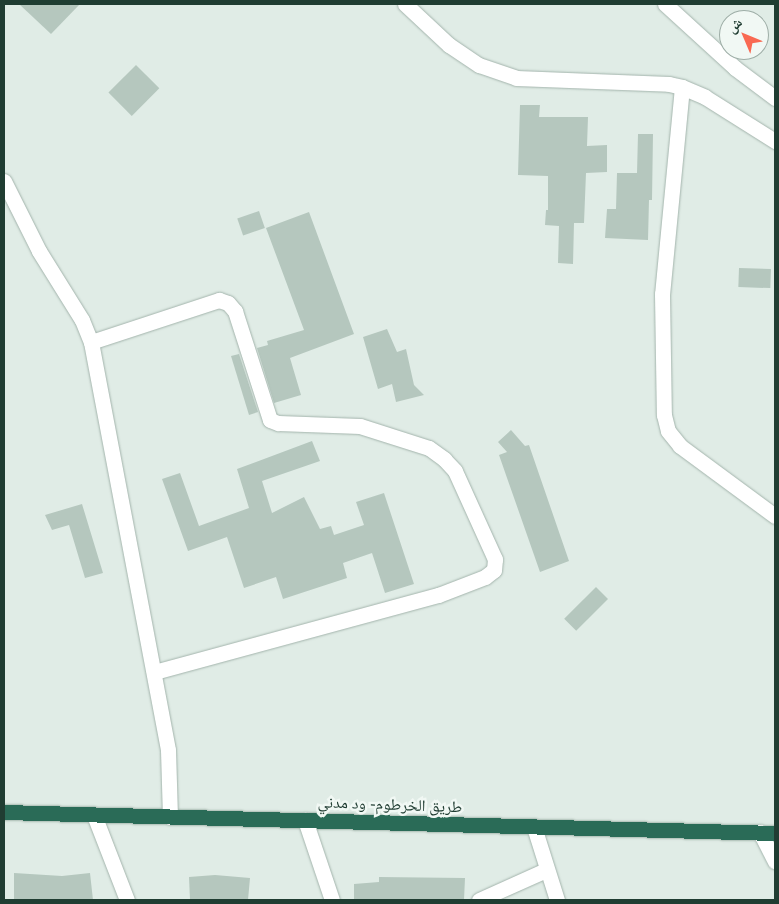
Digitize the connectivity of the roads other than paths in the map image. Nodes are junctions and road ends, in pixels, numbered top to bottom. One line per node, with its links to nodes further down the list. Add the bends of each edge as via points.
1 (405, 4): 3 (street, via 449,45 478,65 516,78)
2 (665, 4): 4 (street, via 735,68)
3 (682, 87): 5 (street, via 705,96); 8 (street, via 662,294 664,415 668,431 680,446)
4 (775, 98)
5 (775, 142)
6 (4, 181): 7 (street, via 39,251 82,320)
7 (91, 342): 9 (street); 9 (street, via 219,300 228,303 235,311 270,420 360,426 429,448 455,472 495,560 494,570 486,577 438,595)
8 (775, 516)
9 (154, 672): 12 (street, via 168,750)
10 (6, 809): 11 (highway, طريق الخرطوم - ود مدني)
11 (94, 815): 12 (highway, طريق الخرطوم - ود مدني); 19 (street)
12 (170, 817): 13 (highway, طريق الخرطوم - ود مدني)
13 (305, 820): 14 (highway, طريق الخرطوم - ود مدني); 20 (street)
14 (534, 827): 15 (highway, طريق الخرطوم - ود مدني); 18 (street)
15 (760, 832): 16 (highway, طريق الخرطوم - ود مدني); 17 (street)
16 (775, 833)
17 (775, 861)
18 (546, 870): 21 (street); 22 (street)
19 (127, 900)
20 (332, 900)
21 (479, 900)
22 (557, 900)

